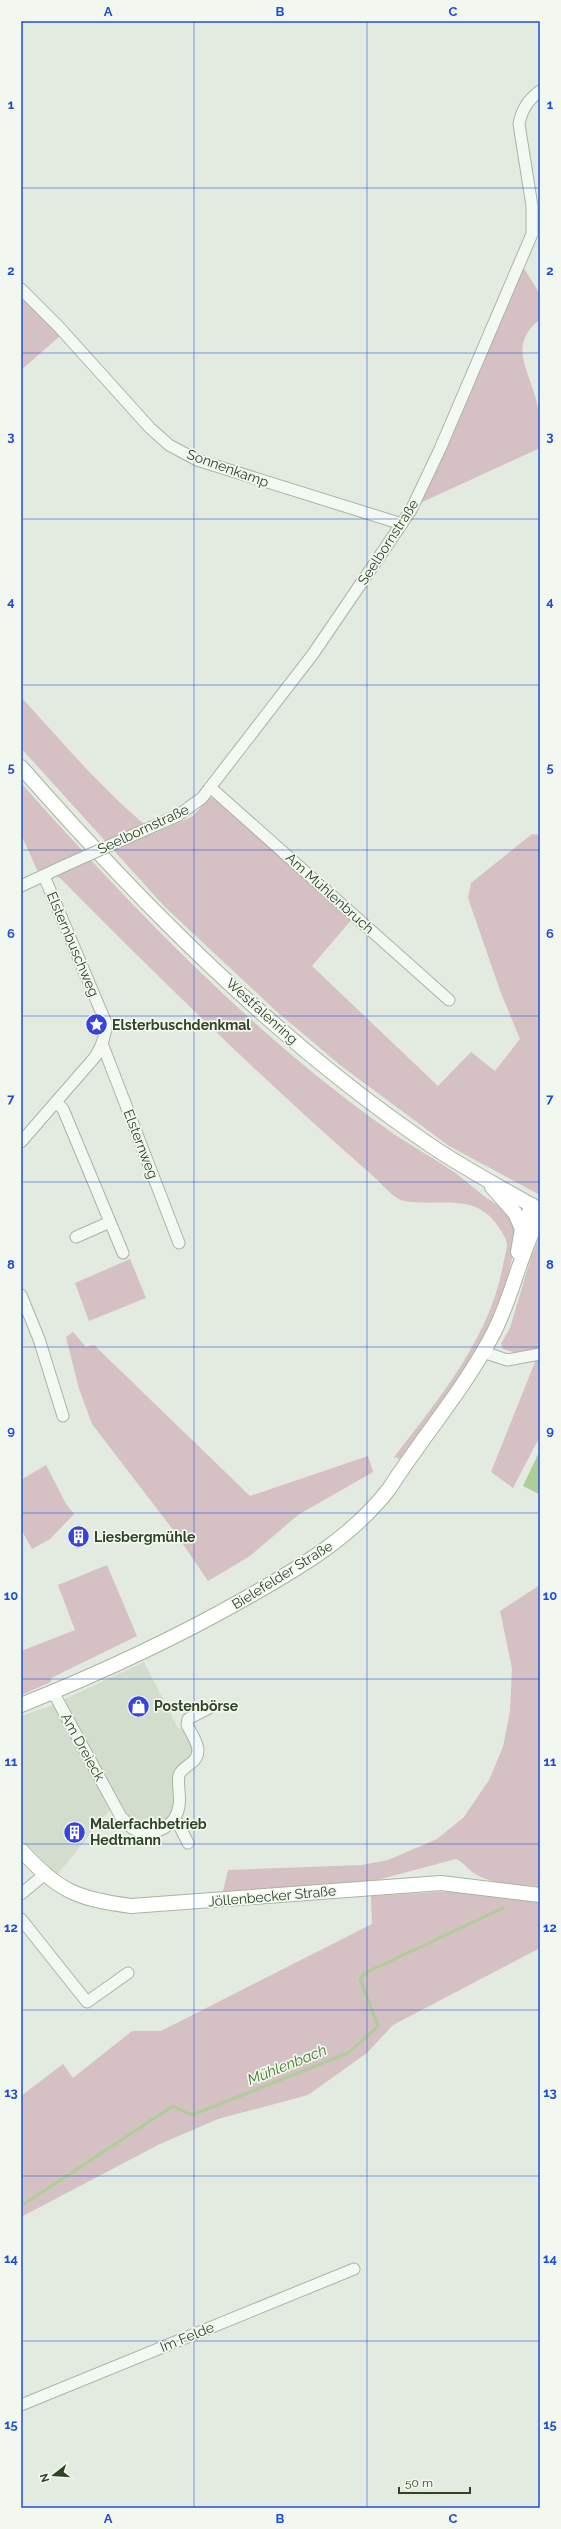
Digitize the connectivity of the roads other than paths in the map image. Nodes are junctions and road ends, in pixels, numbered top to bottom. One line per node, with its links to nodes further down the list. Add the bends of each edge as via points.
1 (540, 91): 3 (street, Seelbornstraße, via 531,98 522,112 519,124 532,206 532,234 440,449)
2 (21, 289): 3 (street, Sonnenkamp, via 59,326 150,428 169,445 196,460)
3 (402, 524): 5 (street, Seelbornstraße, via 313,654)
4 (21, 767): 12 (main road, Westfalenring, via 167,923 238,991 360,1094 429,1144)
5 (210, 787): 6 (street, Seelbornstraße, bridge, via 192,806 177,816); 8 (street, Am Mühlenbruch)
6 (44, 876): 7 (street, Seelbornstraße); 9 (street, Elsternbuschweg, via 106,1023)
7 (21, 886)
8 (449, 1000)
9 (103, 1046): 10 (street, Elsternbuschweg); 17 (street, Elsternweg)
10 (57, 1103): 11 (street); 14 (street, via 63,1109)
11 (21, 1142)
12 (487, 1180): 13 (main road, Westfalenring); 15 (main road, via 515,1213)
13 (537, 1210): 15 (main road, Bielefelder Straße); 19 (main road, Bielefelder Straße)
14 (110, 1222): 16 (street); 18 (street)
15 (522, 1228): 19 (main road, Bielefelder Straße)
16 (76, 1237)
17 (179, 1243)
18 (123, 1253)
19 (515, 1274): 21 (main road, Bielefelder Straße, via 503,1311)
20 (21, 1295): 23 (street, via 40,1339)
21 (483, 1352): 22 (street, via 507,1360); 24 (main road, Bielefelder Straße, via 389,1489 352,1529 296,1570 219,1614 156,1646)
22 (540, 1354)
23 (63, 1416)
24 (53, 1692): 25 (main road, Bielefelder Straße); 27 (street, Am Dreieck, via 121,1817 132,1828 145,1833 156,1832)
25 (21, 1705)
26 (209, 1708): 27 (street, via 188,1719 187,1725 199,1754 180,1775 179,1805)
27 (173, 1821): 28 (street, via 178,1823)
28 (188, 1843)
29 (21, 1850): 30 (main road, Jöllenbecker Straße)
30 (41, 1877): 31 (street); 32 (main road, Jöllenbecker Straße, via 69,1892 97,1902 131,1906 440,1883)
31 (21, 1894)
32 (540, 1895)
33 (21, 1919): 34 (street, via 87,2002)
34 (128, 1973)
35 (354, 2269): 36 (street, Im Felde)
36 (21, 2405)

